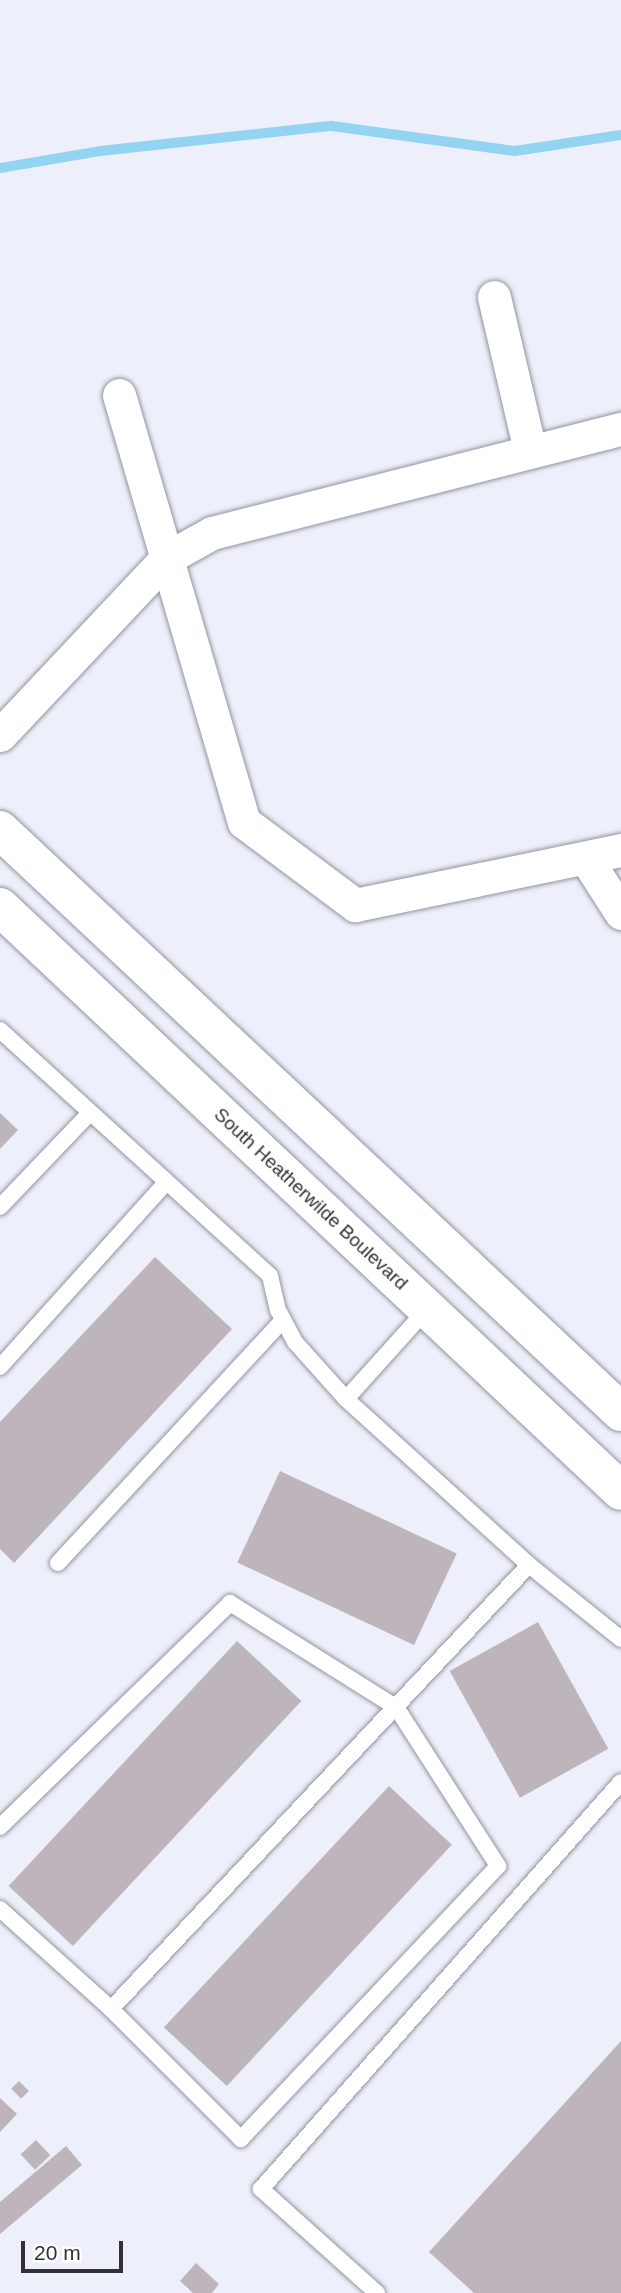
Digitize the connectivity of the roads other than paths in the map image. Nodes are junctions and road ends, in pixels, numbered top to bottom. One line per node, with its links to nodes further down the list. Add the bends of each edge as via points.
1 (494, 296): 4 (street)
2 (119, 395): 5 (street)
3 (621, 429): 4 (street)
4 (530, 450): 5 (street, via 212,533)
5 (167, 558): 6 (street); 9 (street, via 244,822 355,905)
6 (0, 735)
7 (0, 830): 20 (main road)
8 (621, 850): 9 (street)
9 (587, 860): 11 (street)
10 (0, 907): 16 (main road, South Heatherwilde Boulevard)
11 (621, 913)
12 (0, 1030): 13 (lane)
13 (89, 1114): 14 (lane); 15 (lane)
14 (165, 1184): 17 (lane, via 270,1276); 18 (lane)
15 (0, 1207)
16 (428, 1308): 19 (lane); 21 (main road, South Heatherwilde Boulevard)
17 (283, 1320): 19 (lane, via 295,1342); 22 (lane)
18 (0, 1367)
19 (346, 1399): 23 (lane)
20 (621, 1412)
21 (621, 1491)
22 (58, 1563)
23 (529, 1565): 24 (lane); 25 (lane)
24 (621, 1639)
25 (396, 1707): 27 (lane, via 230,1603); 29 (lane); 29 (lane, via 498,1866 241,2139)
26 (621, 1782): 30 (lane, via 261,2189)
27 (0, 1827)
28 (0, 1909): 29 (lane)
29 (111, 2009)
30 (377, 2293)

